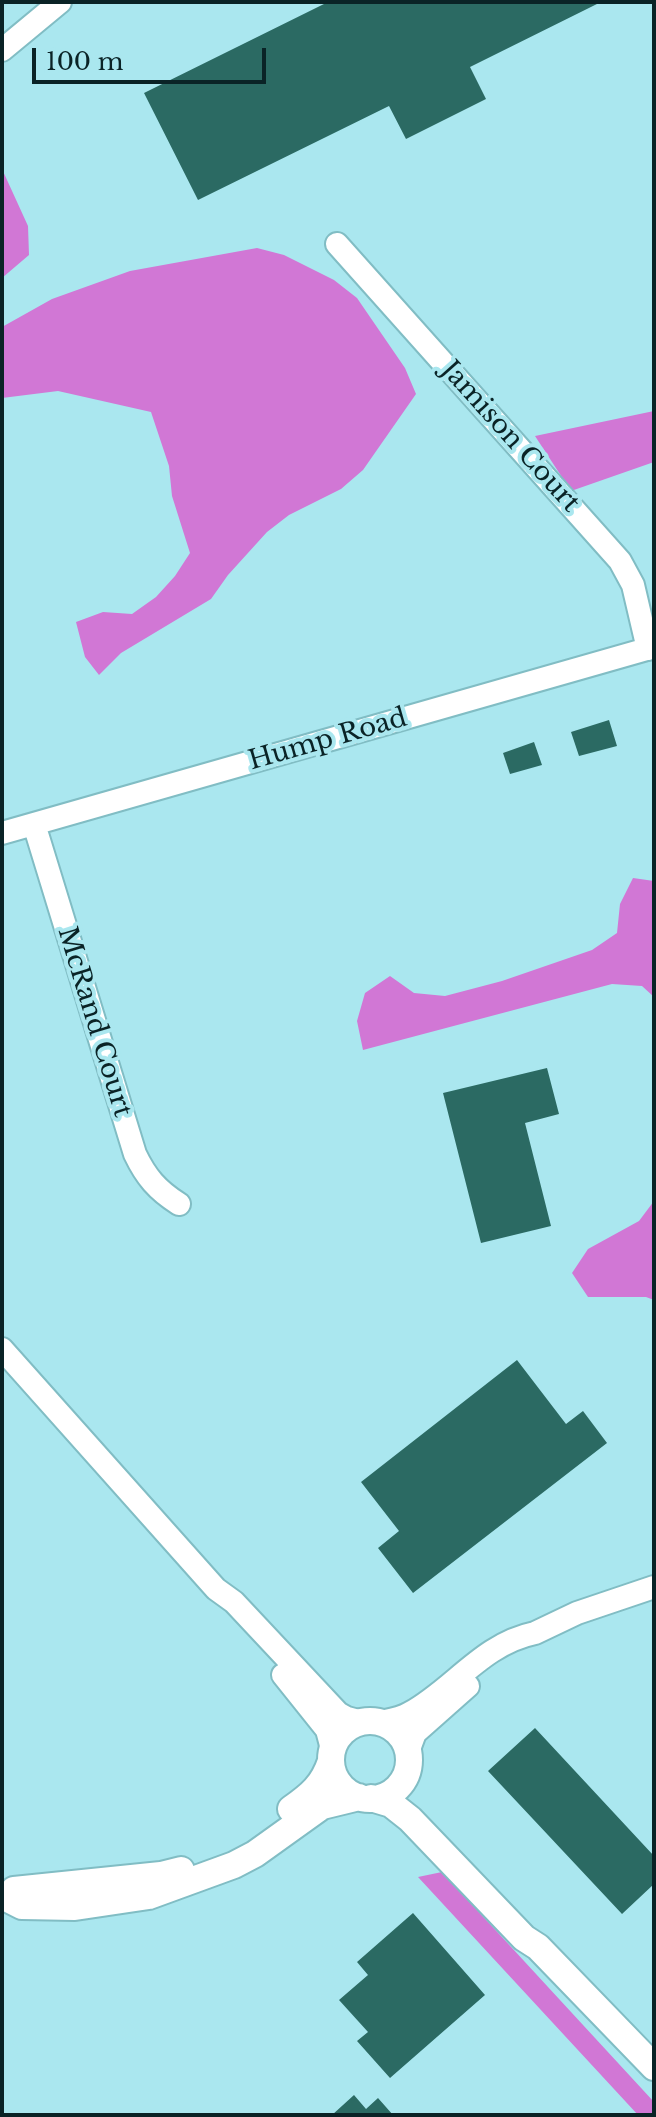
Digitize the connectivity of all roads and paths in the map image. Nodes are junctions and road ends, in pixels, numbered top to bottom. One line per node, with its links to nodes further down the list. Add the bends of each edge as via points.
1 (60, 2): 2 (street)
2 (2, 50)
3 (337, 244): 4 (street, Jamison Court, via 620,561)
4 (651, 648): 5 (street, Hump Road)
5 (34, 824): 6 (street, Hump Road); 7 (street, McRand Court, via 135,1154 157,1190)
6 (2, 833)
7 (179, 1204)
8 (2, 1349): 10 (street)
9 (654, 1587): 11 (street, via 588,1608)
10 (216, 1589): 12 (street, via 338,1713); 13 (street, via 316,1714 327,1730)
11 (535, 1633): 12 (street, via 519,1636 472,1663 407,1715); 14 (street, via 415,1733)
12 (371, 1722): 13 (main road, via 345,1729); 14 (main road, via 388,1725 401,1737)
13 (332, 1755): 15 (main road, via 339,1783); 16 (main road, via 312,1795 211,1859 161,1875)
14 (407, 1761): 15 (main road, via 393,1790); 17 (main road, via 416,1800)
15 (365, 1797): 16 (main road, via 322,1806 234,1865 149,1896 75,1907 22,1906); 17 (main road, via 400,1811)
16 (2, 1895)
17 (538, 1947): 18 (main road)
18 (654, 2067)

